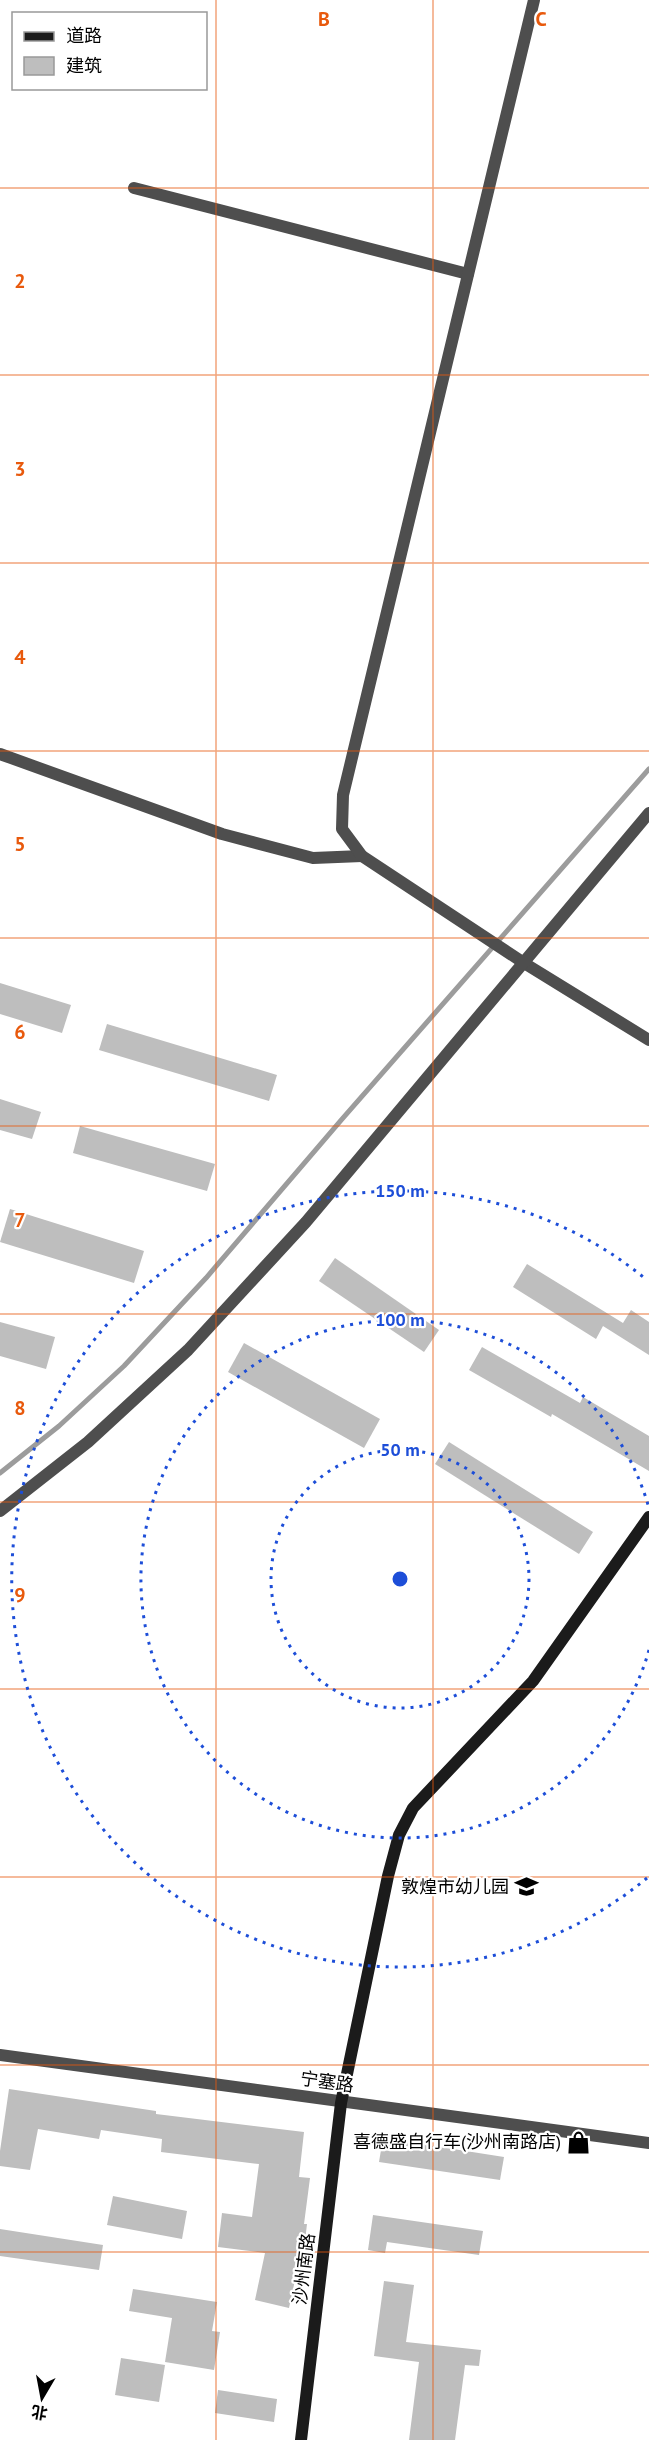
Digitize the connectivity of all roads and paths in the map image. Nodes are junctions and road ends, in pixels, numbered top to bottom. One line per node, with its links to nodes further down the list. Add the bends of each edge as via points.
1 (534, 0): 3 (street)
2 (134, 188): 3 (street)
3 (468, 274): 6 (street, via 343,795 342,829)
4 (0, 754): 6 (street, via 222,834 313,858)
5 (649, 813): 7 (street)
6 (362, 856): 7 (street)
7 (524, 963): 8 (street); 9 (street, via 306,1222 188,1350 88,1442)
8 (649, 1040)
9 (0, 1512)
10 (649, 1517): 12 (main road, 沙州南路, via 533,1681 413,1808 399,1835 388,1876)
11 (0, 2055): 12 (street, 宁塞路)
12 (342, 2103): 13 (street, 宁塞路); 14 (main road, 沙州南路)
13 (649, 2144)
14 (302, 2440)

